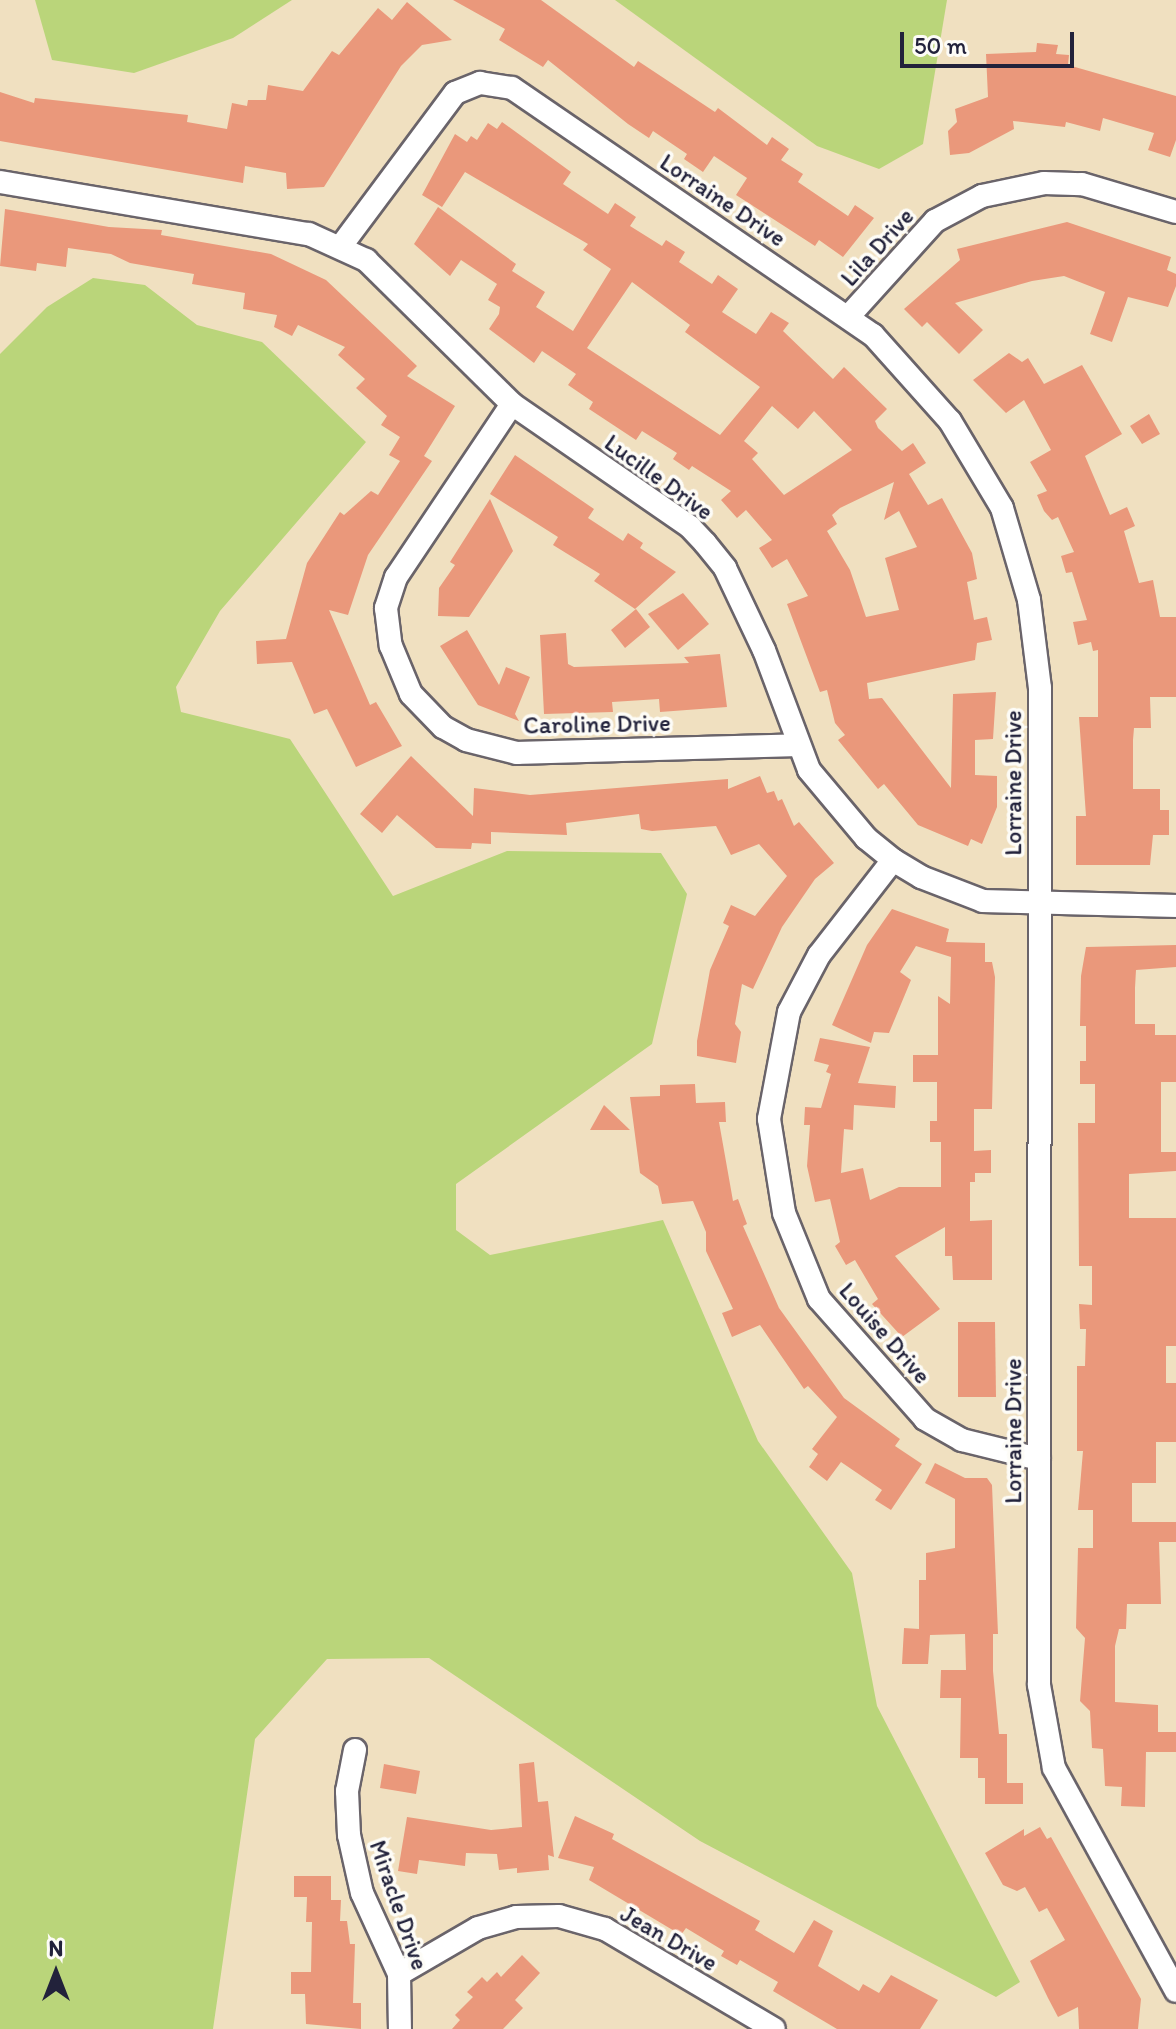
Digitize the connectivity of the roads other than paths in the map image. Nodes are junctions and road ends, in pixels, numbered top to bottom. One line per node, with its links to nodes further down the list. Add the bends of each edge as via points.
1 (0, 182): 3 (street, Lucille Drive, via 309,234)
2 (1176, 212): 4 (street, Lila Drive, via 1082,184 1044,183 982,196 935,221)
3 (341, 246): 4 (street, Lorraine Drive, via 455,93 491,84 512,88); 5 (street, Lucille Drive, via 366,260)
4 (848, 317): 8 (street, Lorraine Drive, via 873,335 950,421 1002,508 1029,600 1040,688)
5 (512, 404): 6 (street, Lucille Drive, via 690,527 705,543 725,568 764,650); 6 (street, Caroline Drive, via 396,577 386,608 391,646 411,694 443,727 466,740 517,753)
6 (797, 745): 7 (street, Lucille Drive, via 809,770 866,838)
7 (893, 860): 8 (street, Lucille Drive, via 983,901); 10 (street, Louise Drive, via 819,955 789,1012 769,1119 784,1213 819,1299 925,1419 962,1440)
8 (1038, 905): 9 (street, Lucille Drive); 10 (street, Lorraine Drive)
9 (1176, 906)
10 (1039, 1459): 12 (street, Lorraine Drive, via 1039,1685 1054,1768)
11 (355, 1750): 14 (street, Miracle Drive, via 347,1791 349,1835 362,1893)
12 (1149, 1941): 13 (street); 15 (street, Lorraine Drive)
13 (1176, 1954)
14 (399, 1974): 16 (street, Miracle Drive); 17 (street, Jean Drive, via 478,1928 516,1917 559,1916 605,1929)
15 (1176, 1991)
16 (400, 2029)
17 (774, 2029)

